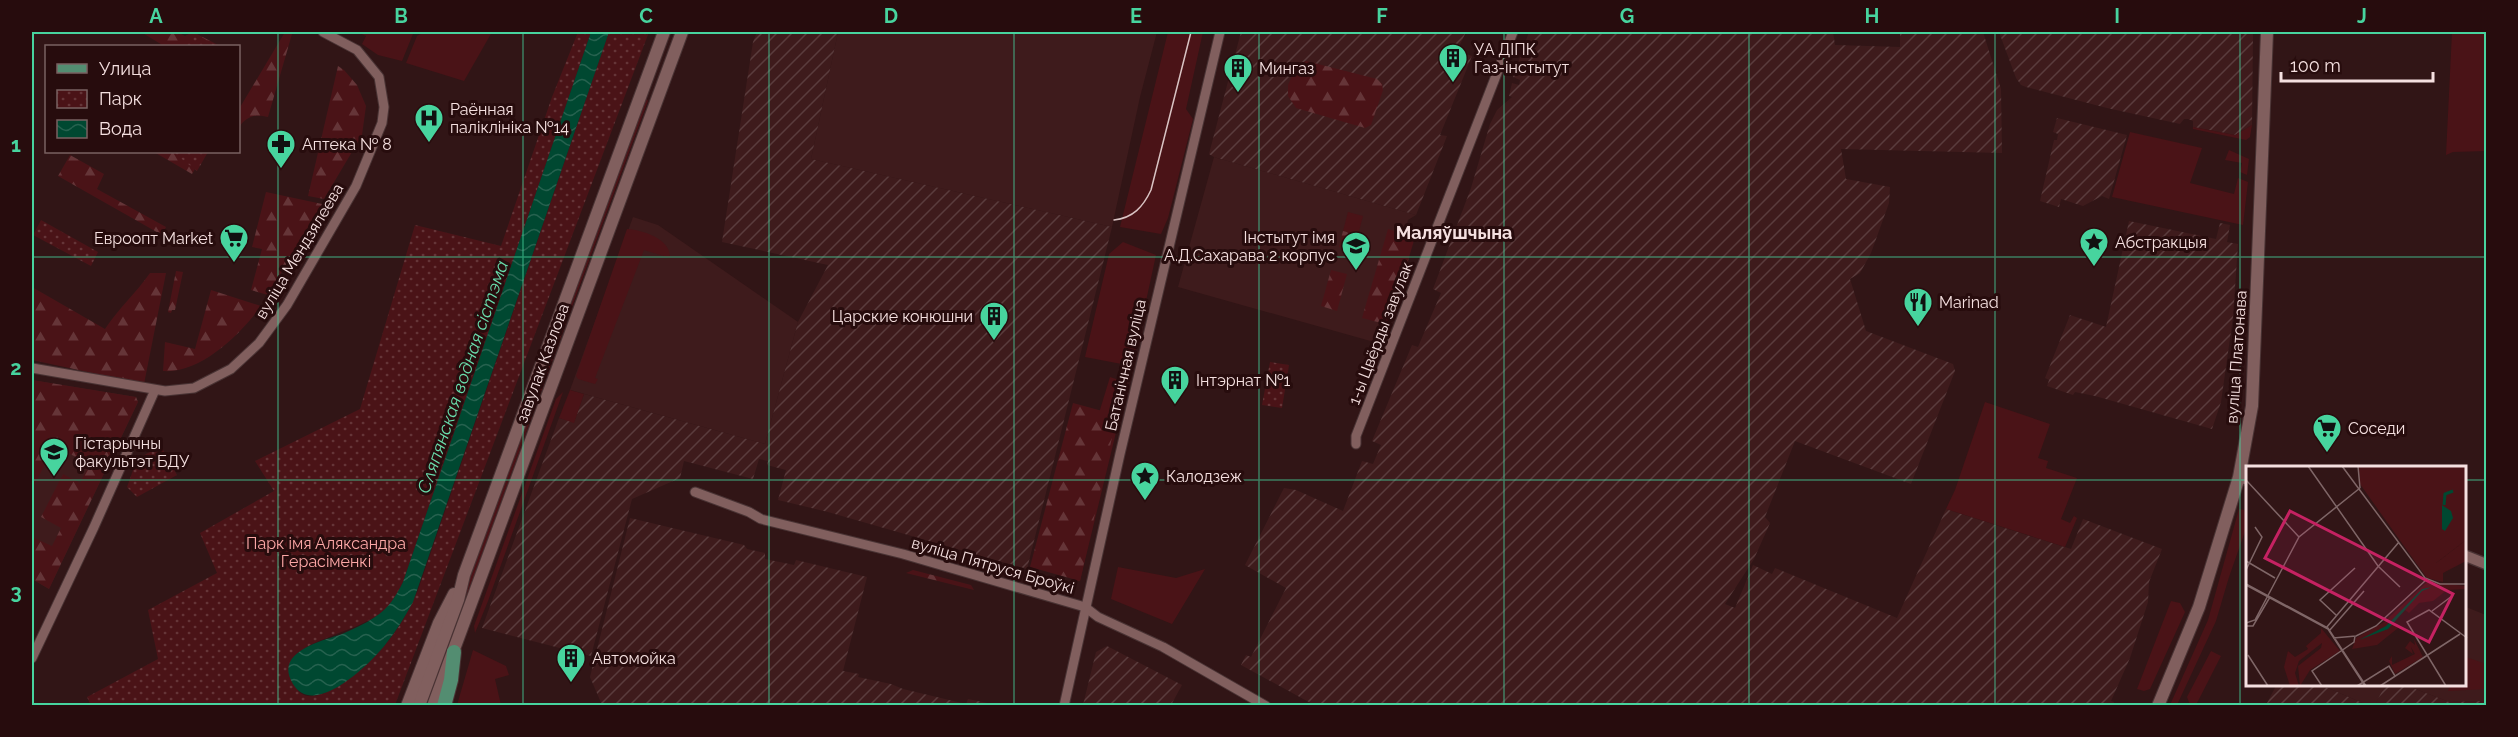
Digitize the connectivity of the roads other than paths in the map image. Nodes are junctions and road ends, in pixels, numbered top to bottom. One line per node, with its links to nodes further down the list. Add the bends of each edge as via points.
1 (323, 32): 10 (street, вуліца Мендзялеева, via 357,50 379,77 384,107 377,139 356,186 280,314 249,354 231,369 194,388)
2 (664, 32): 7 (main road, завулак Казлова)
3 (682, 32): 8 (main road, завулак Казлова)
4 (1220, 32): 17 (street, Батанічная вуліца)
5 (1513, 32): 11 (street, 1-ы Цвёрды завулак)
6 (2267, 32): 12 (main road, вуліца Платонава, via 2252,406)
7 (642, 92): 8 (main road); 16 (main road, завулак Казлова)
8 (657, 97): 18 (main road, завулак Казлова)
9 (32, 368): 10 (street, вуліца Мендзялеева)
10 (155, 390): 19 (street)
11 (1356, 444)
12 (2244, 479): 26 (main road, вуліца Платонава, via 2199,607)
13 (695, 492): 17 (street, вуліца Пятруся Броўкі, via 761,519 903,554)
14 (2467, 556): 15 (street)
15 (2487, 564)
16 (464, 575): 20 (main road, завулак Казлова, via 438,622); 21 (main road, завулак Казлова)
17 (1084, 607): 24 (street, Батанічная вуліца); 25 (street, вуліца Пятруся Броўкі)
18 (454, 652): 22 (main road, завулак Казлова); 23 (main road)
19 (32, 658)
20 (407, 705)
21 (419, 705)
22 (433, 705)
23 (444, 705)
24 (1064, 705)
25 (1266, 705)
26 (2158, 705)

